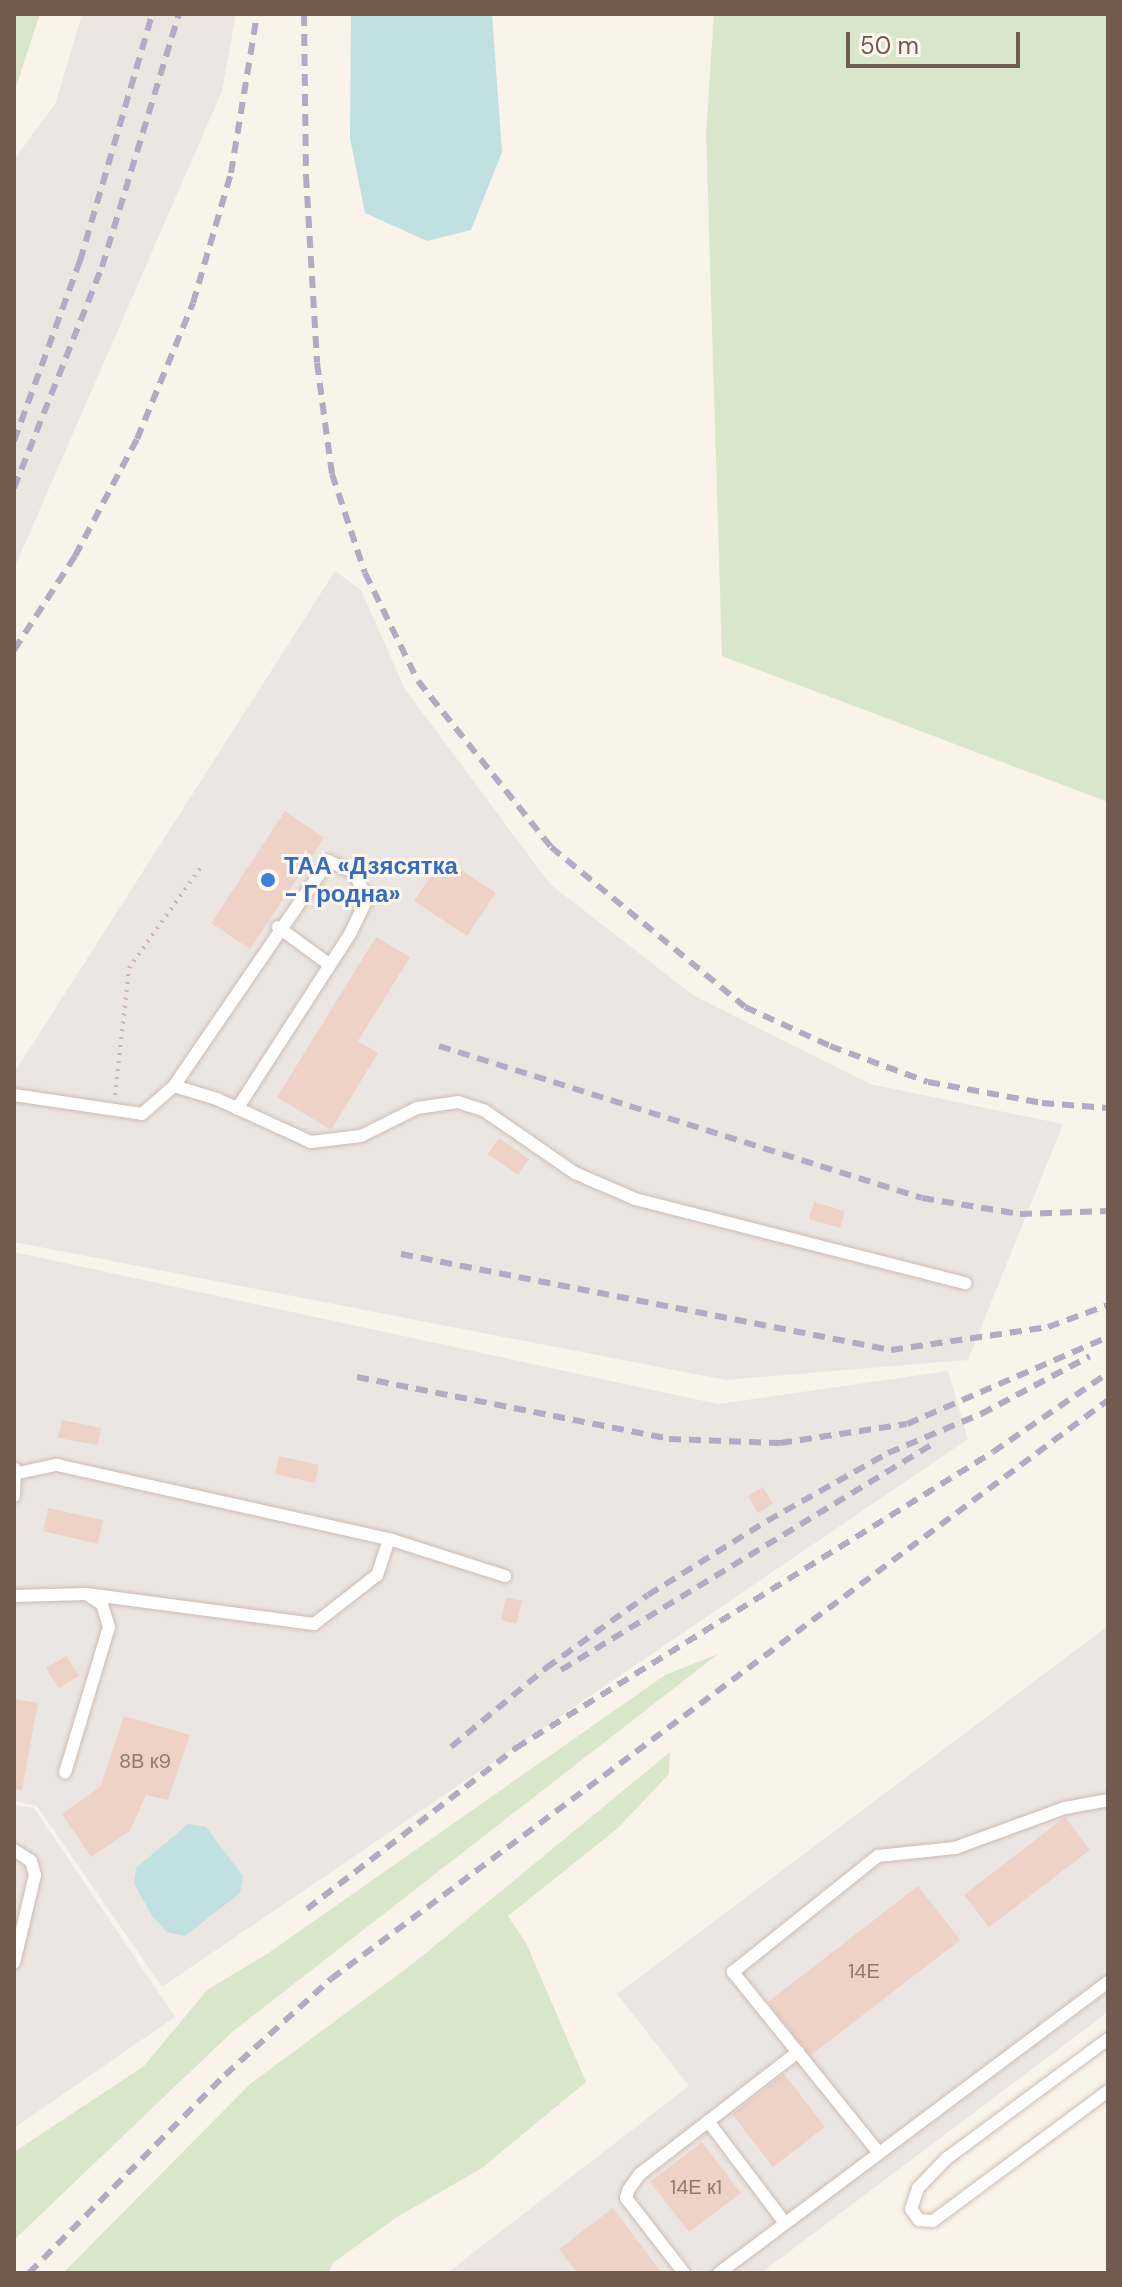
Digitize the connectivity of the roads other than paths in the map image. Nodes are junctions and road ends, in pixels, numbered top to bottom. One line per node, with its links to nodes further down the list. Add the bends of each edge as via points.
1 (278, 927): 2 (lane); 2 (lane, via 328,861 354,872 367,899); 3 (lane)
2 (330, 965): 5 (lane)
3 (174, 1086): 4 (lane, via 142,1114); 5 (lane)
4 (14, 1095)
5 (237, 1109): 6 (lane, via 311,1142 361,1136 417,1108 458,1102 485,1111 575,1173 635,1199)
6 (965, 1283)
7 (16, 1470): 8 (lane); 9 (lane, via 57,1465)
8 (14, 1496)
9 (389, 1539): 10 (lane); 11 (lane, via 377,1575 314,1624)
10 (505, 1576)
11 (86, 1594): 12 (lane); 13 (lane, via 102,1604 109,1627)
12 (14, 1596)
13 (65, 1773)
14 (1108, 1800): 19 (lane, via 1065,1808 955,1848 878,1856 733,1972)
15 (14, 1850): 16 (lane, via 31,1861 35,1875)
16 (14, 1963)
17 (1108, 1982): 22 (lane)
18 (1108, 2039): 20 (lane, via 947,2158 918,2188 911,2209 919,2220 933,2221)
19 (798, 2052): 21 (lane); 22 (lane)
20 (1108, 2091)
21 (708, 2121): 23 (lane); 24 (lane, via 640,2174 626,2198)
22 (879, 2153): 23 (lane)
23 (785, 2223): 25 (lane)
24 (684, 2273)
25 (719, 2273)

